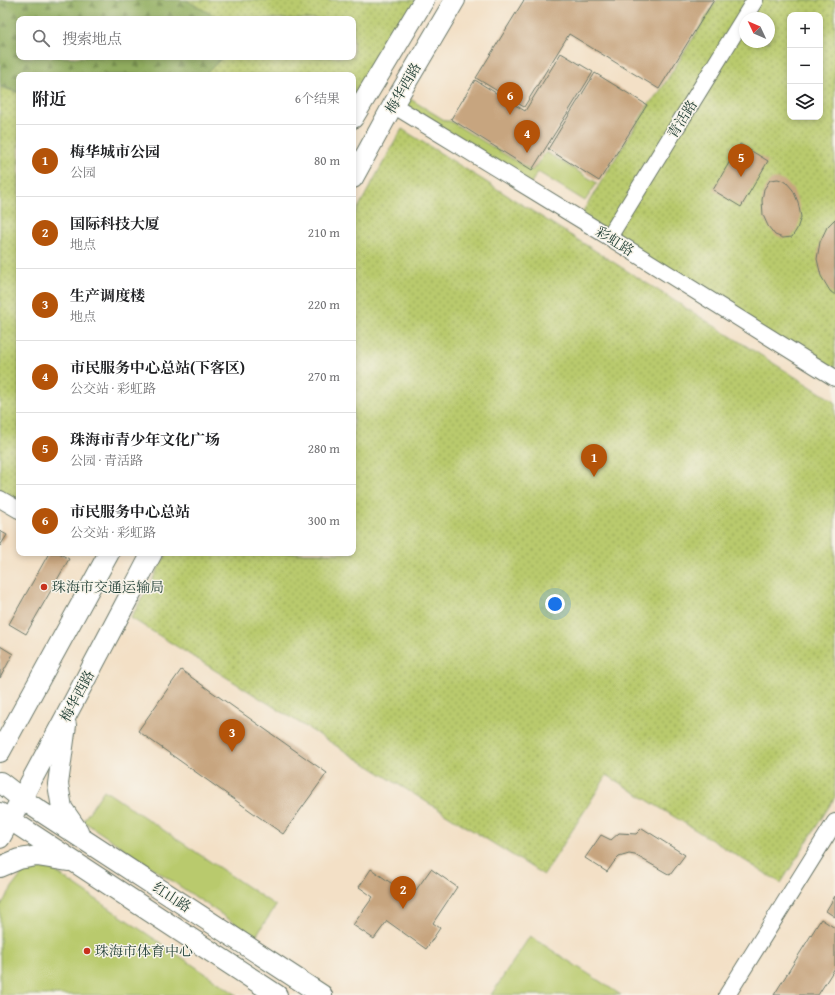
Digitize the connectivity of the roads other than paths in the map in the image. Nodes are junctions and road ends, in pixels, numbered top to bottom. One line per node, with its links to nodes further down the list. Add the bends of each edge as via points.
1 (424, 0): 5 (main road, 梅华西路)
2 (455, 0): 4 (main road, 梅华西路)
3 (755, 0): 7 (street, 青活路)
4 (393, 105): 6 (main road, 梅华西路); 7 (street, 彩虹路)
5 (356, 113)
6 (356, 173)
7 (609, 237): 8 (street, 彩虹路)
8 (835, 378)
9 (0, 500): 10 (street)
10 (16, 508)
11 (103, 556): 14 (main road)
12 (150, 556): 13 (main road, 梅华西路)
13 (67, 715): 16 (main road, 梅华西路); 20 (main road, via 58,784 62,808)
14 (0, 752)
15 (0, 782): 16 (main road, 红山路)
16 (22, 799): 17 (main road, 梅华西路); 20 (main road, 红山路)
17 (5, 816): 19 (main road, 梅华西路); 21 (main road, 红山路)
18 (835, 822): 25 (street)
19 (0, 838)
20 (85, 841): 24 (main road, 红山路)
21 (74, 861): 22 (main road, via 37,856 19,859); 23 (main road, 红山路)
22 (0, 867)
23 (277, 995)
24 (322, 995)
25 (726, 995)

